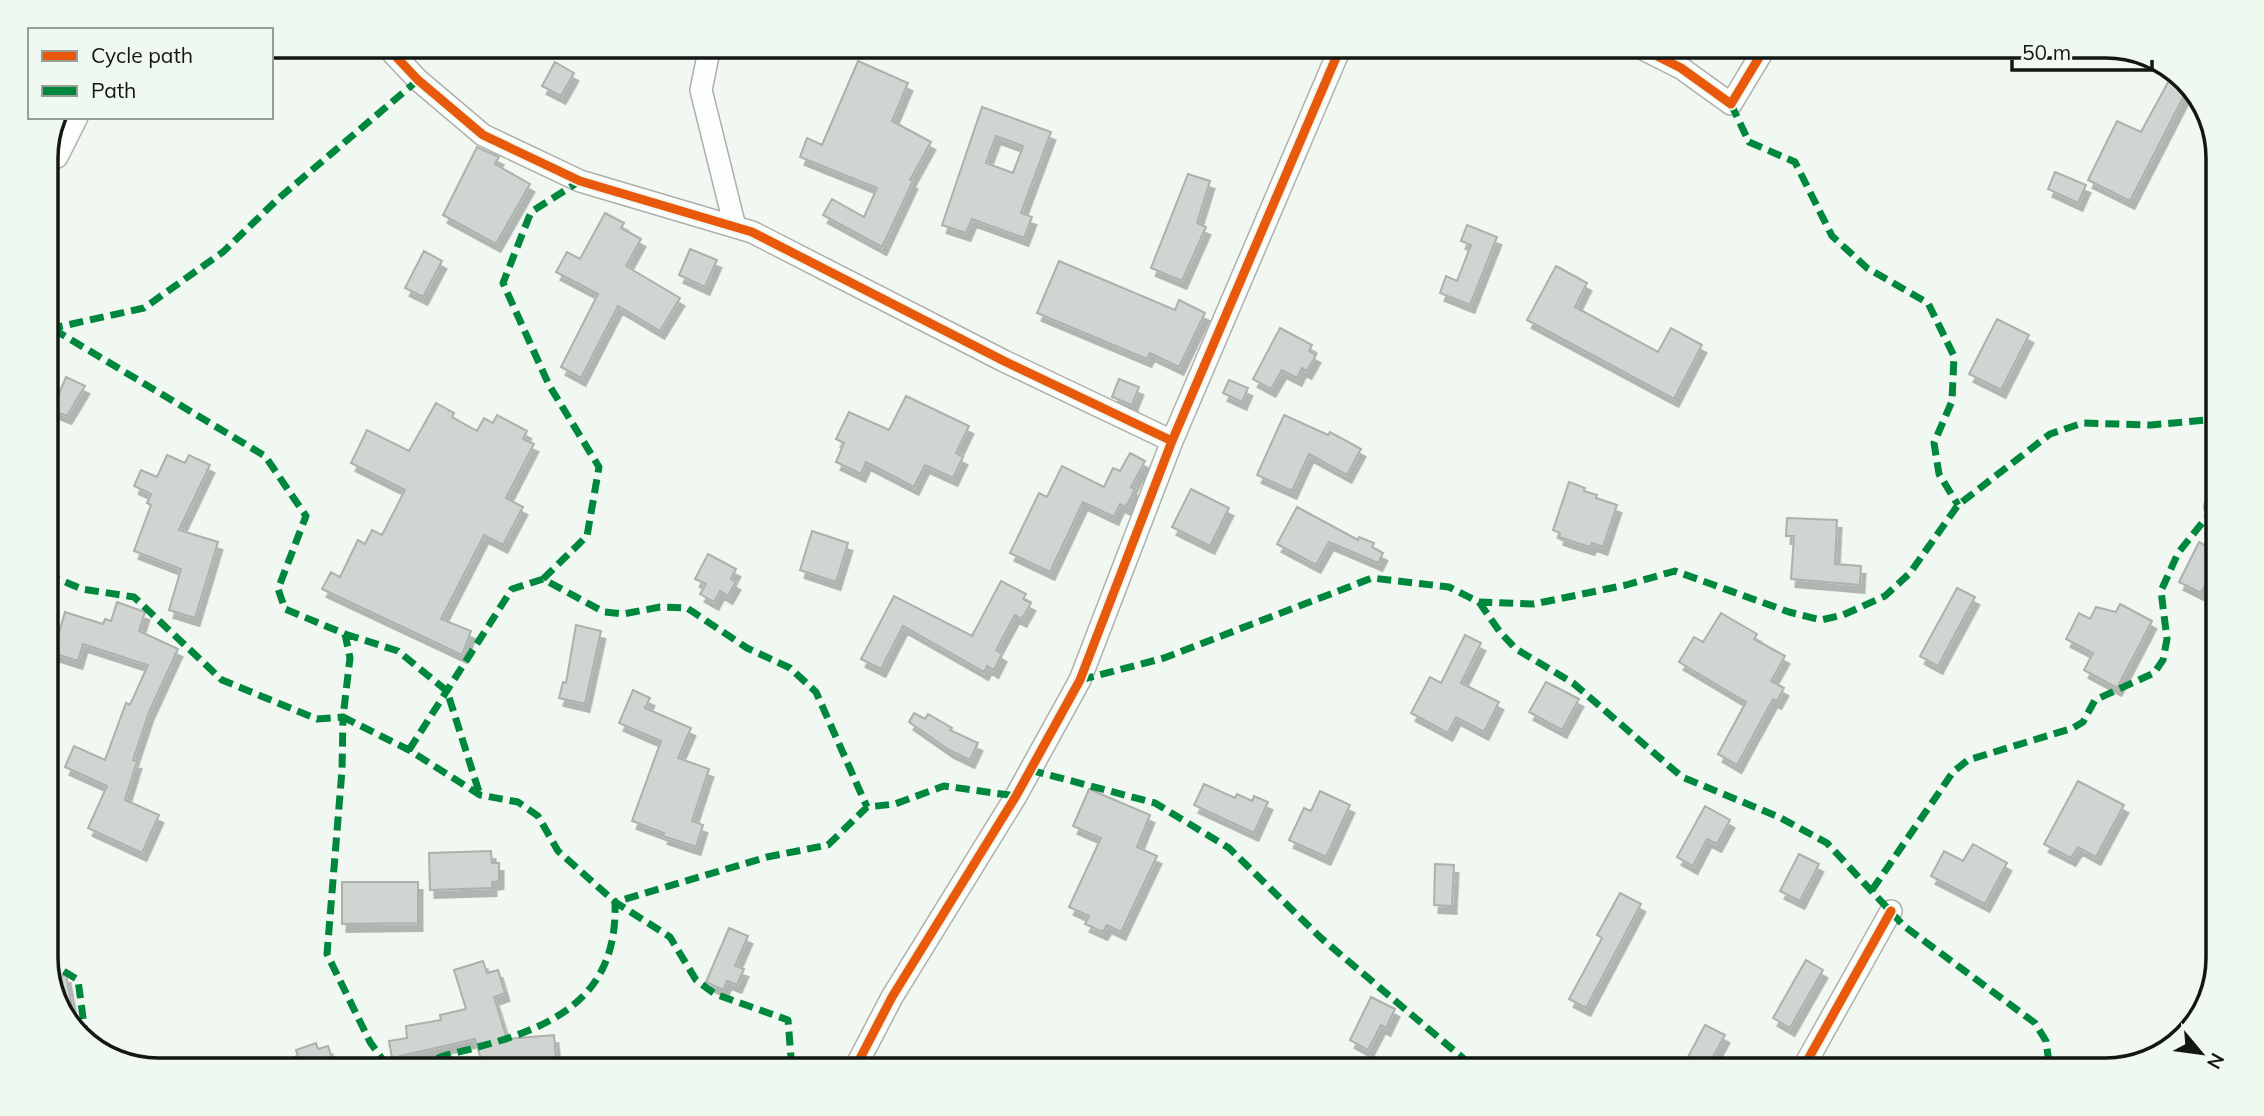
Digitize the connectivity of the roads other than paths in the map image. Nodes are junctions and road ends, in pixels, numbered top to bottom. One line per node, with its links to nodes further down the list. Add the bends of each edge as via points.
1 (398, 58): 8 (street, via 483,135 580,181)
2 (708, 58): 8 (street, via 701,90)
3 (1336, 58): 9 (street)
4 (1661, 58): 5 (street, via 1731,104)
5 (1759, 58)
6 (76, 119): 7 (street)
7 (58, 155)
8 (735, 227): 9 (street)
9 (1172, 441): 11 (street, via 1080,680)
10 (1891, 911): 12 (street)
11 (860, 1058)
12 (1809, 1058)

